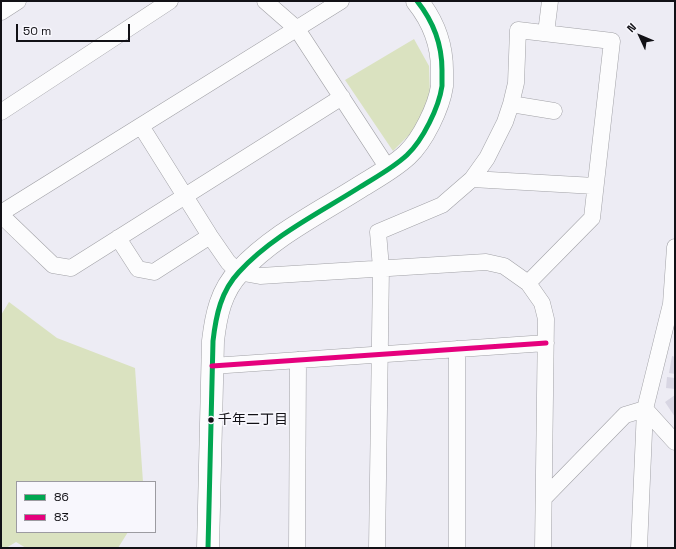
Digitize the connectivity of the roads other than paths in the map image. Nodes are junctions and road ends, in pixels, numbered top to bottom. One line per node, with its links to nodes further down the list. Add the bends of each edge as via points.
1 (18, 1): 7 (street)
2 (170, 1): 13 (street)
3 (265, 1): 8 (street)
4 (341, 1): 8 (street)
5 (417, 1): 15 (street, via 438,38 442,86 434,114 422,136 408,154)
6 (550, 1): 9 (street)
7 (1, 12)
8 (297, 29): 10 (street); 14 (street)
9 (546, 33): 11 (street, via 518,30 516,83); 17 (street, via 612,41)
10 (342, 96): 15 (street); 18 (street)
11 (511, 104): 12 (street); 16 (street, via 487,158)
12 (554, 111)
13 (1, 112)
14 (141, 126): 18 (street); 19 (street)
15 (389, 170): 24 (street, via 269,244)
16 (472, 179): 17 (street); 23 (street, via 442,205 378,232)
17 (595, 186): 26 (street, via 592,218)
18 (185, 196): 20 (street); 21 (street)
19 (1, 214): 21 (street, via 53,266 71,268)
20 (210, 236): 21 (street, via 154,272 138,269); 24 (street)
21 (118, 238)
22 (675, 247): 25 (street)
23 (381, 268): 24 (street, via 260,276); 26 (street, via 486,262 504,266); 29 (street)
24 (238, 272): 31 (street, via 224,291 217,312)
25 (674, 281): 32 (street)
26 (528, 283): 27 (street, via 542,303 546,319)
27 (546, 343): 28 (street); 34 (street)
28 (458, 349): 29 (street); 38 (street)
29 (381, 354): 30 (street); 37 (street)
30 (298, 360): 31 (street); 36 (street)
31 (212, 366): 35 (street)
32 (646, 410): 33 (street); 34 (street, via 624,415); 40 (street)
33 (675, 442)
34 (545, 496): 39 (street)
35 (208, 548)
36 (297, 548)
37 (377, 548)
38 (457, 548)
39 (543, 548)
40 (639, 548)

